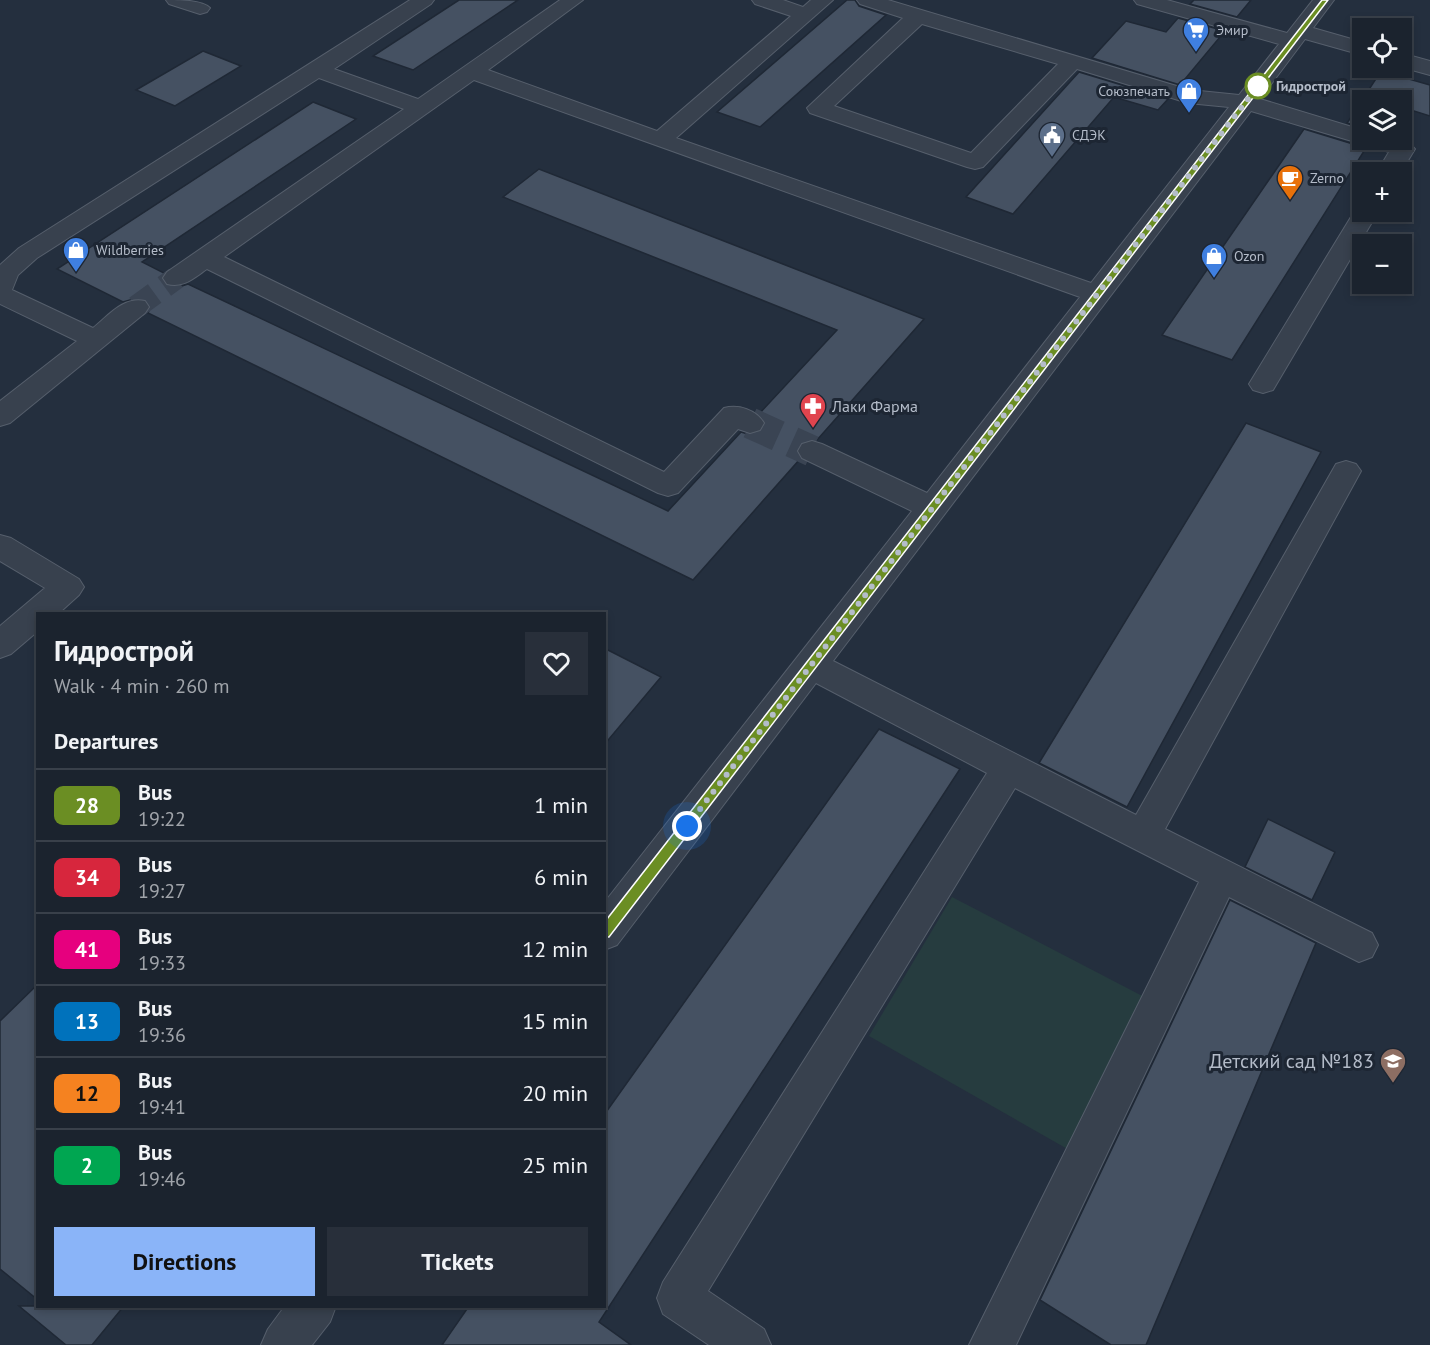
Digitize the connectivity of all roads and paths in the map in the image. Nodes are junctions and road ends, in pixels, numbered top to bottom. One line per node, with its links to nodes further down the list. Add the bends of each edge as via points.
1 (176, 0): 9 (street)
2 (424, 0): 16 (street)
3 (573, 0): 17 (street)
4 (762, 0): 8 (street)
5 (867, 0): 10 (street)
6 (1144, 0): 11 (street)
7 (1316, 2): 11 (street)
8 (814, 7): 21 (street)
9 (200, 8)
10 (918, 16): 13 (street); 13 (street, via 818,108 975,162)
11 (1297, 36): 12 (street); 18 (street)
12 (1352, 47)
13 (1073, 61): 18 (street, via 1188,96)
14 (1412, 63): 15 (street)
15 (1430, 68)
16 (317, 70): 19 (street); 25 (street, via 28,253 7,272)
17 (472, 72): 19 (street); 21 (street)
18 (1246, 102): 20 (street); 27 (street)
19 (421, 108): 23 (street)
20 (1352, 134)
21 (660, 140): 27 (street)
22 (1360, 222): 30 (street)
23 (206, 258): 24 (street); 32 (street, via 668,486 734,415)
24 (176, 278)
25 (0, 288)
26 (0, 294): 29 (street)
27 (1096, 294): 35 (street)
28 (136, 308): 29 (street)
29 (95, 339): 31 (street)
30 (1263, 384)
31 (0, 416)
32 (750, 423)
33 (812, 451): 35 (street)
34 (1346, 471): 42 (street)
35 (933, 508): 40 (street)
36 (0, 546): 37 (street, via 68,587)
37 (39, 612)
38 (36, 614): 39 (street)
39 (0, 645)
40 (812, 666): 41 (street); 44 (street)
41 (1009, 768): 42 (street); 48 (street, via 679,1298)
42 (1143, 835): 43 (street)
43 (1221, 875): 45 (street); 49 (street)
44 (606, 930)
45 (1359, 945)
46 (312, 1308): 47 (street)
47 (284, 1345)
48 (748, 1345)
49 (992, 1345)

